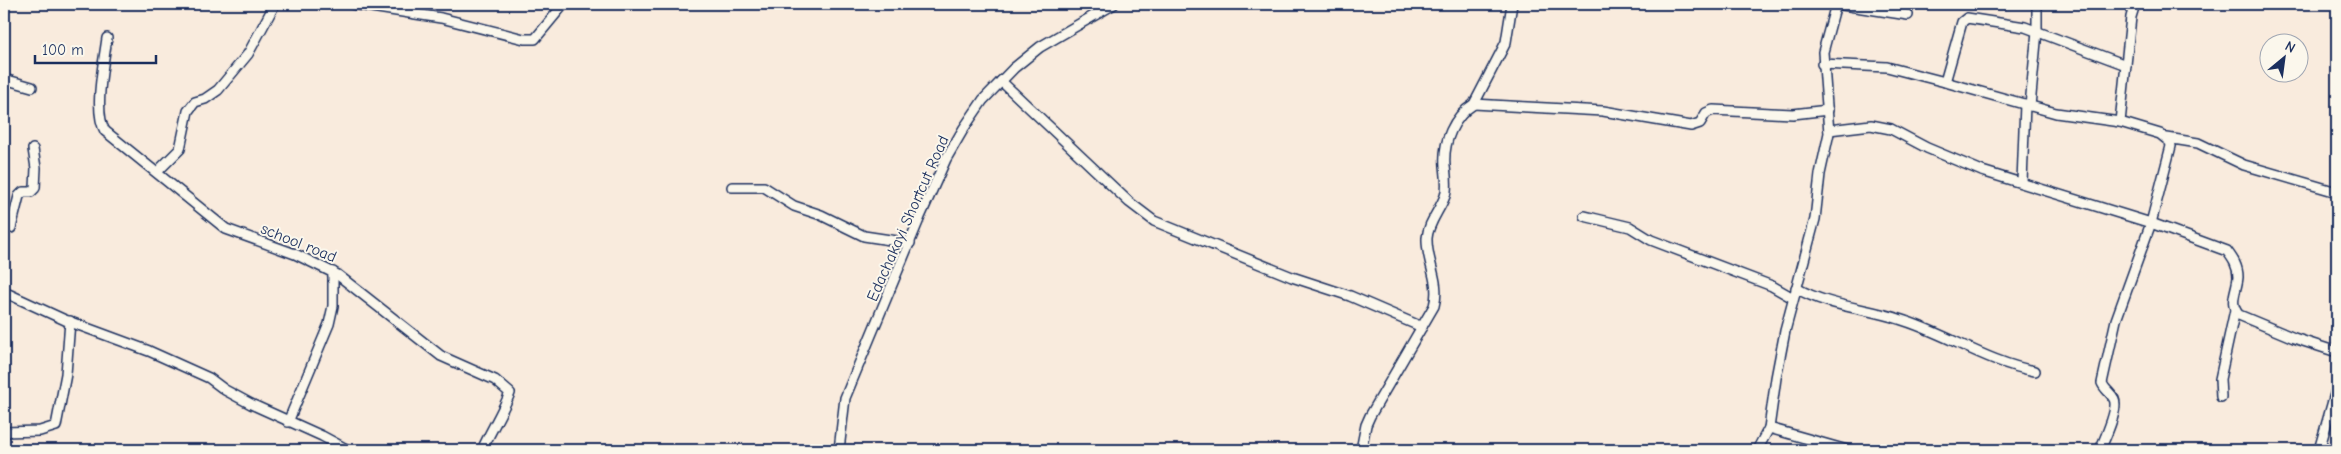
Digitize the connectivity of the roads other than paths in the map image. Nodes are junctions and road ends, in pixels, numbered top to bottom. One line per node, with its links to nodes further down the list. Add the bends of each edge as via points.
1 (275, 4): 25 (street, via 248,54 218,90 195,102 188,112 180,149)
2 (352, 4): 3 (street, via 441,18 524,39 535,38)
3 (564, 4)
4 (1114, 4): 15 (street, Edachakayi Shortcut Road, via 1040,47)
5 (1512, 4): 18 (street, via 1506,42)
6 (1836, 4): 9 (street); 12 (street)
7 (2037, 4): 10 (street)
8 (2135, 4): 13 (street)
9 (1908, 15)
10 (2037, 31): 13 (street); 16 (street, via 1968,18 1962,22); 19 (street)
11 (107, 38): 25 (street, school road, via 101,86 101,125)
12 (1822, 64): 16 (street, via 1887,68); 20 (street)
13 (2126, 65): 21 (street)
14 (4, 79): 17 (street)
15 (1001, 81): 32 (street, Edachakayi Shortcut Road, via 983,100 946,160); 39 (street, via 1129,202 1154,221)
16 (1945, 82): 19 (street)
17 (32, 87)
18 (1474, 104): 20 (street, via 1603,111 1691,126 1700,123 1706,113 1713,110 1793,114); 39 (street, via 1467,108 1447,137 1445,196 1427,239 1437,295)
19 (2027, 105): 21 (street, via 2056,113); 26 (street)
20 (1828, 110): 22 (street)
21 (2120, 122): 23 (street)
22 (1829, 130): 26 (street, via 1871,125 1891,129 1982,171); 34 (street, via 1814,219)
23 (2167, 138): 28 (street, via 2198,143 2244,165); 30 (street, via 2171,146)
24 (33, 149): 31 (street, via 35,188 19,196 11,228)
25 (157, 172): 33 (street, school road, via 226,229 295,254)
26 (2022, 182): 30 (street)
27 (732, 187): 32 (street, via 764,187 794,206 864,236)
28 (2337, 192)
29 (1584, 216): 36 (street, via 1630,227 1651,240 1772,286)
30 (2151, 223): 37 (street, via 2227,251 2235,262 2238,276 2233,299); 53 (street, via 2116,320 2104,372 2104,389 2114,399 2116,407)
31 (4, 229)
32 (910, 243): 49 (street, Edachakayi Shortcut Road, via 845,398)
33 (333, 272): 44 (street, via 333,306 328,324); 48 (street, school road, via 441,356 495,380 510,393)
34 (1796, 288): 36 (street); 41 (street, via 1821,300 1899,319 1980,354)
35 (4, 292): 38 (street)
36 (1793, 298): 45 (street)
37 (2235, 310): 40 (street, via 2239,315 2294,338); 43 (street, via 2220,379)
38 (70, 321): 44 (street, via 209,378); 46 (street, via 66,374 56,426 40,431)
39 (1422, 327): 50 (street, via 1370,416)
40 (2337, 352)
41 (2035, 371)
42 (2337, 388): 54 (street)
43 (2220, 397)
44 (288, 422): 47 (street)
45 (1769, 428): 51 (street); 52 (street)
46 (4, 432)
47 (348, 450)
48 (482, 450)
49 (839, 450)
50 (1361, 450)
51 (1758, 450)
52 (1847, 450)
53 (2100, 450)
54 (2319, 450)

